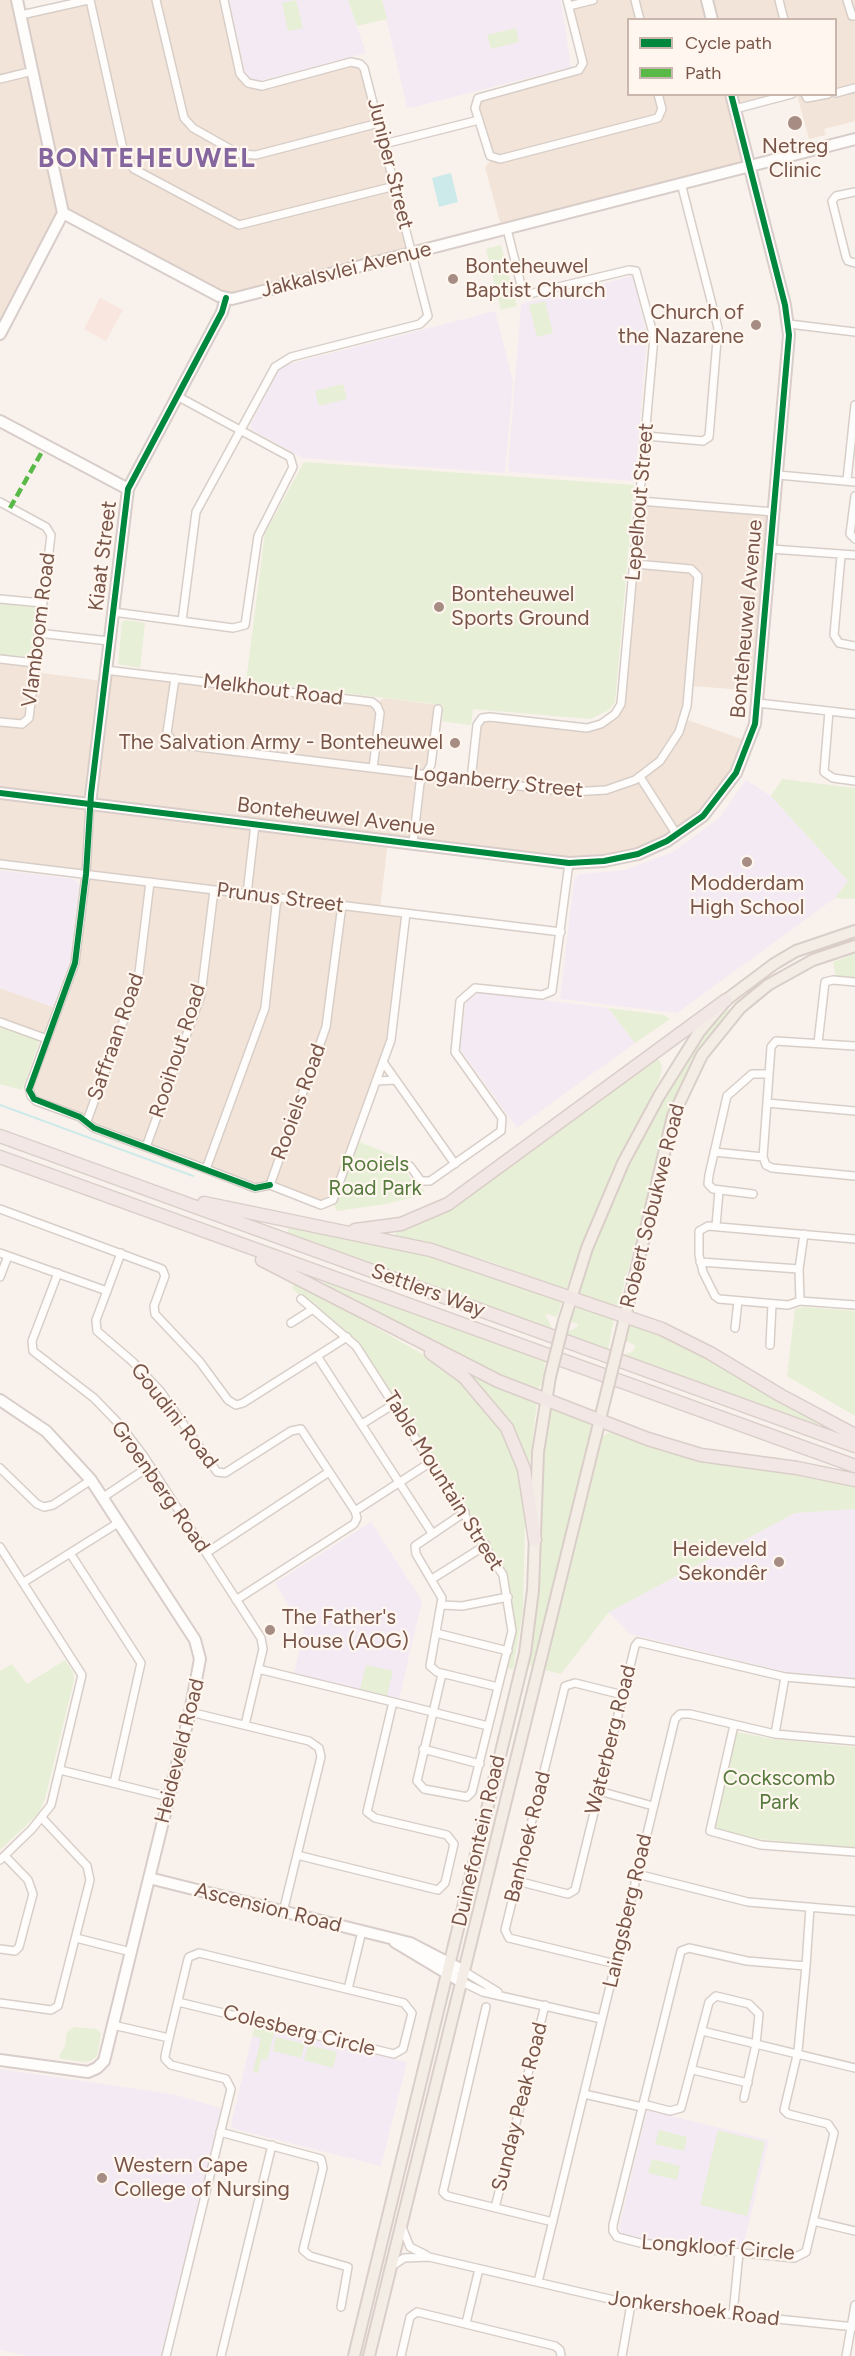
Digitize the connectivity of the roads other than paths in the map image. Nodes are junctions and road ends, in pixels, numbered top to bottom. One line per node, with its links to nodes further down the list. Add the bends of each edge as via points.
1 (17, 0): 11 (street)
2 (89, 0): 11 (street); 30 (street, via 125,158 134,169 239,225)
3 (156, 0): 25 (street, via 184,118 193,128 239,154 256,155)
4 (224, 0): 25 (street, Juniper Street, via 240,74 245,81 262,86 357,63 366,71)
5 (593, 0): 10 (street)
6 (635, 0): 13 (street)
7 (707, 0): 14 (street)
8 (779, 0): 15 (street)
9 (847, 0): 12 (street)
10 (568, 3): 24 (street, via 583,63 579,70 480,96 475,105)
11 (21, 15): 16 (street)
12 (855, 16)
13 (640, 18)
14 (712, 18)
15 (784, 18)
16 (33, 71): 17 (street); 32 (street)
17 (0, 79)
18 (855, 88): 19 (street)
19 (837, 93)
20 (659, 96): 24 (street, via 662,109 658,118 497,159 488,154)
21 (732, 96): 23 (street, Bonteheuwel Avenue)
22 (784, 96): 23 (street)
23 (735, 109): 28 (street, Bonteheuwel Avenue)
24 (479, 120): 27 (street)
25 (379, 123): 27 (street, Juniper Street)
26 (855, 140): 28 (street, Jakkalsvlei Avenue)
27 (384, 144): 30 (street, Juniper Street)
28 (750, 167): 29 (street, Jakkalsvlei Avenue); 37 (street, Bonteheuwel Avenue)
29 (681, 183): 33 (street, Jakkalsvlei Avenue); 44 (street, via 718,328 709,437 703,441)
30 (395, 186): 34 (street, Juniper Street)
31 (855, 192): 35 (street, via 833,199 846,257)
32 (63, 213): 36 (street); 39 (street)
33 (507, 229): 34 (street, Jakkalsvlei Avenue); 44 (street, Lepelhout Street, via 521,286 529,294 629,270 638,273 654,337)
34 (412, 253): 36 (street, Jakkalsvlei Avenue, via 244,297); 43 (street, Juniper Street, via 428,313 425,321 283,360 273,370)
35 (855, 263)
36 (226, 298): 40 (street, Kiaat Street)
37 (789, 324): 38 (street); 46 (street, Bonteheuwel Avenue)
38 (855, 332)
39 (0, 334)
40 (177, 396): 43 (street); 45 (street, Kiaat Street)
41 (855, 405): 48 (street)
42 (0, 422): 47 (street)
43 (240, 430): 62 (street, Juniper Street, via 196,512); 62 (street, via 290,457 294,464 258,536 248,618 240,627)
44 (646, 436): 51 (street, Lepelhout Street)
45 (135, 473): 47 (street, via 121,479); 49 (street, Kiaat Street)
46 (777, 475): 48 (street); 53 (street, Bonteheuwel Avenue)
47 (107, 478): 49 (street)
48 (851, 481)
49 (128, 489): 61 (street, Kiaat Street)
50 (855, 496): 54 (street, via 850,534)
51 (640, 501): 53 (street); 58 (street, Lepelhout Street)
52 (0, 502): 60 (street, Vlamboom Road, via 49,530)
53 (774, 512): 55 (street, Bonteheuwel Avenue)
54 (855, 538)
55 (771, 549): 57 (street); 70 (street, Bonteheuwel Avenue)
56 (855, 555): 57 (street)
57 (841, 556): 65 (street, via 834,636 839,643)
58 (635, 564): 77 (street, Loganberry Street, via 691,569 699,579 686,715 670,748); 78 (street, Lepelhout Street, via 624,695 615,714 597,725 581,728 482,718 477,725)
59 (0, 598): 60 (street)
60 (42, 603): 63 (street, Vlamboom Road)
61 (112, 612): 62 (street); 64 (street, Kiaat Street)
62 (182, 621)
63 (38, 633): 64 (street); 67 (street, Vlamboom Road)
64 (109, 641): 68 (street, Kiaat Street)
65 (855, 645)
66 (0, 659): 67 (street)
67 (35, 663): 74 (street, Vlamboom Road, via 28,721)
68 (105, 670): 69 (street, Melkhout Road); 81 (street, Kiaat Street)
69 (175, 678): 75 (street, Melkhout Road, via 372,702 380,713); 75 (street, Loganberry Street, via 167,734 174,744)
70 (758, 703): 72 (street); 83 (street, Bonteheuwel Avenue, via 750,744 736,773 711,808)
71 (438, 709): 76 (street, via 431,765)
72 (830, 711): 73 (street); 79 (street, via 824,772 833,778)
73 (855, 714)
74 (0, 722)
75 (373, 768): 76 (street, Loganberry Street)
76 (424, 774): 78 (street, Loganberry Street); 84 (street)
77 (640, 777): 78 (street, Loganberry Street, via 616,788 588,793); 83 (street)
78 (471, 780)
79 (855, 781)
80 (0, 793): 81 (street, Bonteheuwel Avenue)
81 (90, 804): 82 (street, Bonteheuwel Avenue); 87 (street, Saffraan Road)
82 (255, 824): 84 (street, Bonteheuwel Avenue); 90 (street)
83 (677, 835): 85 (street, Bonteheuwel Avenue, via 628,857)
84 (413, 843): 85 (street, Bonteheuwel Avenue)
85 (569, 863): 95 (street)
86 (0, 864): 87 (street, Prunus Street)
87 (86, 874): 88 (street, Prunus Street); 100 (street, Saffraan Road, via 75,963)
88 (150, 882): 89 (street, Prunus Street); 109 (street, Saffraan Road, via 138,981)
89 (214, 890): 90 (street, Prunus Street); 111 (street, Rooihout Road, via 201,995)
90 (247, 894): 91 (street, Prunus Street)
91 (277, 897): 92 (street, Prunus Street); 117 (street, via 264,1010)
92 (342, 905): 93 (street, Prunus Street); 119 (street, Rooiels Road, via 327,1023)
93 (406, 913): 95 (street, Prunus Street); 103 (street, Rooiels Road, via 391,1040)
94 (855, 931): 98 (main road, Robert Sobukwe Road, via 796,951)
95 (561, 932): 115 (street, via 550,993 479,988 461,999 455,1054 503,1124 501,1131)
96 (855, 946): 143 (main road, Robert Sobukwe Road, via 813,960 768,985 740,1008 702,1055 673,1116)
97 (855, 982): 101 (street, via 825,982)
98 (726, 1000): 125 (highway, via 448,1204 388,1227); 136 (main road, Robert Sobukwe Road, via 699,1032 645,1121 604,1205)
99 (0, 1022): 100 (street)
100 (47, 1039): 109 (street, Saffraan Road, via 29,1087 31,1096)
101 (818, 1043): 102 (street); 104 (street, via 776,1041 771,1047)
102 (855, 1046)
103 (383, 1062): 105 (street); 106 (street, Rooiels Road)
104 (769, 1074): 107 (street); 112 (street, via 752,1074 728,1096)
105 (396, 1080): 106 (street); 115 (street)
106 (376, 1081): 119 (street, Rooiels Road, via 331,1202 321,1205)
107 (767, 1103): 108 (street); 114 (street)
108 (855, 1111)
109 (87, 1120): 111 (street, Saffraan Road, via 94,1128)
110 (0, 1136): 121 (highway, Settlers Way)
111 (146, 1147): 117 (street, Rooihout Road)
112 (714, 1152): 114 (street); 120 (street, via 708,1184)
113 (0, 1157): 126 (highway, Settlers Way)
114 (763, 1157): 118 (street, via 772,1168)
115 (455, 1164): 116 (street, via 428,1182 421,1181)
116 (410, 1166)
117 (206, 1170): 119 (street, Rooihout Road, via 255,1188)
118 (855, 1176)
119 (270, 1185)
120 (719, 1191): 122 (street); 124 (street)
121 (159, 1193): 125 (highway); 158 (highway, Settlers Way)
122 (753, 1194)
123 (0, 1209): 129 (street)
124 (716, 1226): 127 (street); 131 (street, via 699,1231)
125 (327, 1229): 136 (highway, via 431,1250)
126 (202, 1231): 148 (highway); 161 (highway, Settlers Way)
127 (804, 1234): 128 (street); 132 (street)
128 (855, 1239)
129 (121, 1253): 135 (street); 151 (street, via 164,1272 155,1314 232,1403 243,1403)
130 (4, 1254): 133 (street); 134 (street)
131 (700, 1262): 132 (street); 138 (street, via 716,1298)
132 (799, 1269): 139 (street)
133 (58, 1273): 135 (street); 160 (street, Groenberg Road, via 32,1341 33,1351 94,1398 121,1426)
134 (0, 1277)
135 (107, 1291): 163 (street, Goudini Road, via 96,1320 97,1331 165,1396 217,1472 225,1473 298,1429)
136 (571, 1298): 143 (highway); 144 (main road, Robert Sobukwe Road)
137 (301, 1299): 142 (street, Table Mountain Street)
138 (738, 1301): 140 (street); 146 (street)
139 (800, 1301): 140 (street); 141 (street)
140 (772, 1304): 150 (street)
141 (855, 1305)
142 (313, 1309): 145 (street); 147 (street, Table Mountain Street)
143 (625, 1317): 149 (main road, Robert Sobukwe Road); 157 (highway, via 695,1344)
144 (564, 1321): 152 (main road, Duinefontein Road, bridge)
145 (291, 1323)
146 (735, 1328)
147 (347, 1337): 151 (street); 154 (street, Table Mountain Street)
148 (410, 1338): 152 (highway); 172 (highway, via 464,1377 507,1428 525,1474)
149 (620, 1338): 155 (main road, Duinefontein Road, bridge)
150 (770, 1345)
151 (317, 1356): 156 (street)
152 (545, 1399): 155 (highway); 172 (main road, Duinefontein Road, via 537,1466)
153 (0, 1400): 164 (street, Heideveld Road, via 46,1431)
154 (394, 1404): 156 (street); 159 (street, Table Mountain Street)
155 (599, 1420): 165 (highway, via 701,1455); 224 (main road, Duinefontein Road)
156 (362, 1425): 166 (street)
157 (855, 1435)
158 (855, 1446)
159 (431, 1462): 166 (street); 169 (street, Table Mountain Street)
160 (150, 1466): 167 (street); 176 (street, Groenberg Road)
161 (855, 1466)
162 (0, 1468): 164 (street, via 44,1507)
163 (329, 1472): 168 (street, Goudini Road); 176 (street)
164 (90, 1480): 167 (street, Heideveld Road)
165 (855, 1480)
166 (400, 1482): 168 (street); 171 (street)
167 (102, 1498): 170 (street, Heideveld Road)
168 (355, 1511): 180 (street, via 354,1524)
169 (465, 1512): 171 (street); 173 (street, Table Mountain Street)
170 (118, 1523): 175 (street); 191 (street, Heideveld Road, via 198,1646 200,1667)
171 (432, 1533): 177 (street, via 417,1542 415,1549)
172 (535, 1540): 220 (main road, Duinefontein Road, via 525,1653)
173 (486, 1545): 177 (street); 179 (street, Table Mountain Street, via 501,1568)
174 (0, 1547): 178 (street)
175 (70, 1553): 178 (street); 201 (street, via 141,1663)
176 (206, 1553): 180 (street, Groenberg Road)
177 (432, 1579): 181 (street, via 440,1591)
178 (24, 1582): 200 (street, via 81,1671)
179 (508, 1597): 181 (street, via 462,1606); 183 (street, Table Mountain Street, via 512,1631)
180 (236, 1600): 184 (street, Groenberg Road, via 262,1642)
181 (442, 1605): 182 (street)
182 (436, 1633): 183 (street); 185 (street, via 430,1666)
183 (508, 1651): 188 (street, Table Mountain Street)
184 (258, 1670): 190 (street); 193 (street, Groenberg Road)
185 (442, 1674): 188 (street); 192 (street)
186 (785, 1677): 187 (street, Waterberg Road); 189 (street, Waterberg Road, via 641,1642 635,1646); 196 (street)
187 (855, 1683)
188 (498, 1687): 195 (street, Table Mountain Street)
189 (623, 1695): 202 (street, Waterberg Road); 211 (street, Banhoek Road, via 575,1683 565,1686)
190 (393, 1702): 192 (street); 207 (street, via 367,1812 375,1818 452,1838 454,1846 444,1885 436,1890)
191 (190, 1712): 193 (street); 203 (street, Heideveld Road)
192 (432, 1713): 195 (street); 198 (street)
193 (245, 1725): 207 (street, via 312,1742 321,1751)
194 (734, 1725): 196 (street, Laingsberg Road); 204 (street, Laingsberg Road, via 690,1714 677,1716); 206 (street, via 710,1831 761,1845)
195 (489, 1726): 199 (street, Table Mountain Street)
196 (775, 1734): 197 (street, Laingsberg Road)
197 (855, 1741)
198 (423, 1749): 199 (street); 199 (street, Table Mountain Street, via 417,1774 418,1784 424,1789 467,1797)
199 (480, 1764)
200 (60, 1770): 201 (street); 205 (street, via 54,1799)
201 (114, 1783): 203 (street)
202 (599, 1791): 204 (street); 211 (street, Waterberg Road, via 574,1892 568,1894)
203 (169, 1797): 210 (street, Heideveld Road)
204 (653, 1806): 209 (street, Laingsberg Road)
205 (42, 1818): 208 (street); 217 (street, via 90,1871)
206 (855, 1852)
207 (297, 1856): 214 (street)
208 (2, 1858): 218 (street, via 28,1880 33,1894 20,1947 15,1951)
209 (637, 1875): 212 (street, via 748,1902); 221 (street, Laingsberg Road)
210 (149, 1878): 214 (street, Ascension Road); 219 (street, Heideveld Road)
211 (517, 1881): 221 (street, Banhoek Road, via 505,1930 507,1937)
212 (810, 1907): 213 (street); 222 (street, Longkloof Circle)
213 (855, 1911)
214 (283, 1912): 215 (street, Ascension Road)
215 (362, 1931): 216 (street, Ascension Road); 225 (street)
216 (387, 1937): 220 (street, Ascension Road, via 415,1944); 223 (street, Ascension Road)
217 (76, 1938): 219 (street); 228 (street, via 57,2008)
218 (0, 1949)
219 (131, 1952): 232 (street, Heideveld Road)
220 (451, 1962): 223 (main road, Duinefontein Road); 224 (street, Ascension Road)
221 (616, 1964): 231 (street, Laingsberg Road)
222 (806, 1966): 236 (street, Longkloof Circle); 243 (street, Longkloof Circle, via 683,1950)
223 (448, 1974): 224 (street, Ascension Road); 264 (main road, Duinefontein Road)
224 (461, 1976): 226 (street); 226 (street, via 483,1992); 249 (main road, Duinefontein Road)
225 (348, 1989): 227 (street, Colesberg Circle, via 192,1953); 227 (street, Colesberg Circle, via 410,2006 401,2052 392,2054)
226 (506, 1996): 229 (street)
227 (178, 2002): 234 (street)
228 (0, 2003)
229 (545, 2005): 231 (street); 246 (street, Sunday Peak Road)
230 (486, 2007): 246 (street, via 442,2190 447,2196)
231 (602, 2019): 241 (street, Laingsberg Road)
232 (113, 2025): 234 (street); 237 (street, Heideveld Road, via 104,2061 91,2071)
233 (702, 2031): 235 (street); 235 (street, via 709,2002 719,1996 757,2010); 239 (street)
234 (169, 2038): 244 (street, via 165,2056 168,2063 226,2079 230,2084)
235 (756, 2044): 236 (street); 240 (street)
236 (798, 2054): 238 (street); 247 (street, Longkloof Circle, via 785,2112 828,2124 834,2131)
237 (0, 2060)
238 (855, 2068)
239 (693, 2070): 240 (street); 243 (street, via 681,2108 670,2111)
240 (748, 2083): 242 (street)
241 (584, 2094): 243 (street); 248 (street, Laingsberg Road)
242 (744, 2098)
243 (643, 2105): 251 (street, Longkloof Circle, via 614,2234 640,2243)
244 (220, 2132): 245 (street); 262 (street)
245 (272, 2145): 258 (street, via 316,2156 322,2162 303,2250 309,2256 348,2267); 263 (street)
246 (495, 2208): 248 (street)
247 (813, 2221): 250 (street); 251 (street, Longkloof Circle, via 807,2249 800,2257)
248 (553, 2222): 255 (street, Laingsberg Road)
249 (401, 2225): 252 (street, Jonkershoek Road, via 410,2247); 253 (main road, Duinefontein Road)
250 (855, 2231)
251 (739, 2253): 259 (street)
252 (429, 2257): 253 (street, Jonkershoek Road, via 404,2258); 254 (street, Jonkershoek Road)
253 (390, 2267): 265 (main road, Duinefontein Road)
254 (479, 2269): 255 (street, Jonkershoek Road); 260 (street)
255 (538, 2282): 256 (street, Jonkershoek Road)
256 (631, 2304): 259 (street, Jonkershoek Road); 268 (street)
257 (855, 2305): 261 (street)
258 (341, 2307)
259 (733, 2314): 261 (street, Jonkershoek Road)
260 (466, 2323): 266 (street, via 414,2313); 267 (street, via 555,2346)
261 (852, 2326): 269 (street)
262 (166, 2356)
263 (221, 2356)
264 (354, 2356)
265 (369, 2356)
266 (401, 2356)
267 (561, 2356)
268 (622, 2356)
269 (846, 2356)

